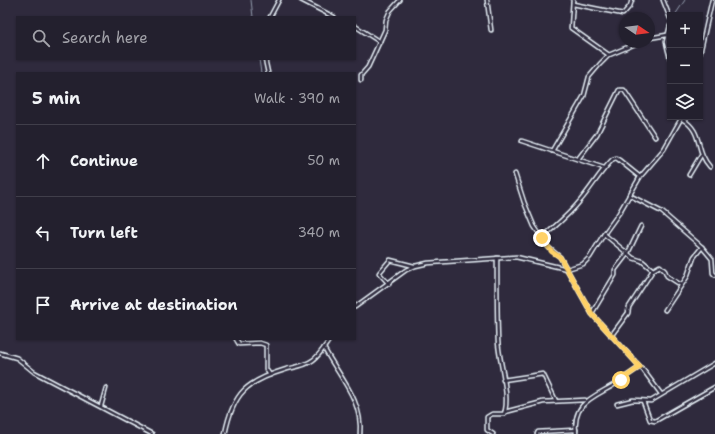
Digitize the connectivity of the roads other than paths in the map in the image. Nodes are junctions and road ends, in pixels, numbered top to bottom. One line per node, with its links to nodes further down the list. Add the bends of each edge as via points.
1 (279, 0): 11 (street)
2 (301, 0): 12 (street)
3 (400, 0): 17 (street, via 390,11)
4 (487, 0): 14 (street)
5 (573, 0): 9 (street)
6 (632, 0): 9 (street, via 623,14)
7 (663, 0): 10 (street)
8 (712, 0): 19 (street)
9 (573, 4): 20 (street, via 571,28)
10 (668, 12)
11 (271, 16)
12 (332, 16)
13 (356, 27): 17 (street)
14 (491, 30)
15 (667, 35): 16 (street)
16 (655, 37)
17 (380, 42): 23 (street, via 368,67 361,75)
18 (626, 48): 20 (street)
19 (701, 48)
20 (609, 55): 28 (street, via 589,77 584,96)
21 (265, 60): 22 (street)
22 (268, 72)
23 (361, 80)
24 (681, 120): 35 (street, via 664,149)
25 (684, 120): 29 (street, via 695,130)
26 (655, 137): 30 (street, via 624,90 619,90 597,134)
27 (522, 141): 28 (street)
28 (552, 151): 30 (street)
29 (701, 155): 31 (street); 34 (street)
30 (578, 159): 32 (street)
31 (710, 167)
32 (604, 168): 35 (street, via 616,158); 39 (street, via 581,201)
33 (515, 174): 39 (street, via 534,226)
34 (689, 175)
35 (640, 177): 36 (street)
36 (629, 195): 38 (street); 40 (street, via 662,212)
37 (641, 226): 41 (street)
38 (604, 234): 41 (street); 44 (street, via 586,262)
39 (542, 238): 44 (street, via 552,252 560,257)
40 (702, 247): 46 (street, via 712,259); 48 (street, via 694,257 687,277)
41 (628, 253): 45 (street); 51 (street, via 615,270 615,275)
42 (497, 258): 43 (street); 44 (street, via 525,258); 60 (street, via 498,342)
43 (415, 266): 47 (street); 47 (street, via 390,260 379,274)
44 (567, 269): 51 (street)
45 (653, 270): 48 (street, via 660,266 666,271 667,276); 52 (street, via 629,307 628,314)
46 (715, 275)
47 (389, 284): 49 (street)
48 (681, 285): 50 (street)
49 (356, 306)
50 (665, 310)
51 (592, 314): 52 (street)
52 (611, 336): 58 (street)
53 (237, 340): 59 (street, via 240,344 266,345 266,369)
54 (329, 340): 55 (street)
55 (324, 348): 59 (street, via 306,364); 73 (street, via 338,374 355,397)
56 (0, 353): 68 (street, via 17,358 34,372)
57 (715, 363): 63 (street)
58 (640, 367): 63 (street); 64 (street)
59 (270, 375): 72 (street, via 252,382 242,390 230,410)
60 (503, 380): 65 (street, via 543,374); 69 (street, via 506,392)
61 (715, 387): 66 (street, via 655,421 650,420)
62 (106, 388): 68 (street)
63 (661, 394): 66 (street, via 651,401)
64 (586, 400): 65 (street); 70 (street, via 579,413)
65 (556, 401): 69 (street)
66 (643, 401): 67 (street, via 634,400)
67 (617, 404)
68 (101, 406): 71 (street)
69 (505, 412): 74 (street, via 487,417 487,430)
70 (576, 432): 75 (street)
71 (152, 434)
72 (225, 434)
73 (360, 434)
74 (493, 434)
75 (537, 434)

